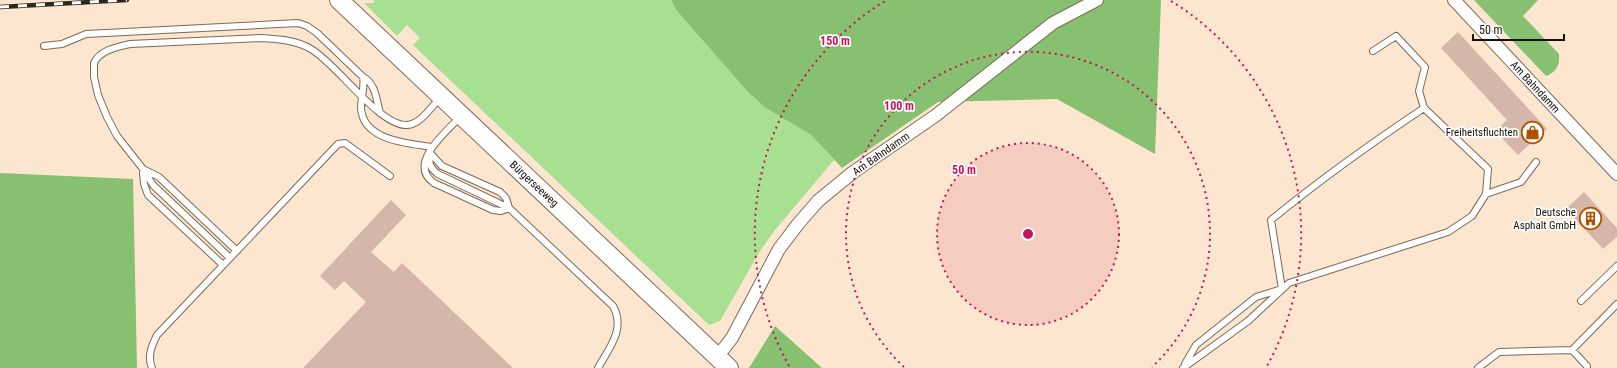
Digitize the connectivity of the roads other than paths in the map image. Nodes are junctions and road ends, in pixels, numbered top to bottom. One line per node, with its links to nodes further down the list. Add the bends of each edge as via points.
1 (339, 0): 8 (street, Bürgerseeweg)
2 (1097, 0): 27 (street, Am Bahndamm, via 1053,23 935,116 852,173 824,196 779,249 732,338)
3 (1454, 0): 15 (street, Am Bahndamm)
4 (44, 46): 6 (lane, via 62,44 86,34 298,23 312,29)
5 (1373, 51): 9 (lane, via 1396,36 1425,67 1419,91)
6 (363, 77): 7 (lane); 10 (lane, via 373,86)
7 (362, 96): 10 (lane); 12 (lane, via 363,116 374,132); 14 (lane, via 322,56 310,48 290,41 260,38 130,44 113,48 100,55 94,63 98,95 117,136)
8 (441, 97): 10 (lane, via 415,123 399,124); 11 (street, Bürgerseeweg)
9 (1424, 108): 17 (lane, via 1488,170); 23 (lane, via 1316,183 1271,220)
10 (380, 113)
11 (461, 116): 12 (lane); 27 (street, Bürgerseeweg)
12 (431, 150): 18 (lane, via 435,161 442,166 500,192 506,198); 18 (lane, via 430,165 438,174); 18 (lane, via 423,166 428,179 493,210)
13 (1536, 162): 17 (lane, via 1521,182)
14 (143, 169): 19 (lane, via 159,177); 20 (lane, via 152,185); 21 (lane, via 148,195)
15 (1617, 174)
16 (390, 176): 19 (lane, via 345,143 338,144)
17 (1486, 194): 23 (lane, via 1472,216 1448,232 1289,283)
18 (509, 208): 30 (lane, via 613,306 618,314 616,333)
19 (237, 250): 20 (lane)
20 (230, 258): 21 (lane)
21 (223, 266): 29 (lane, via 157,335 149,354)
22 (1617, 266): 24 (lane)
23 (1282, 289): 28 (lane, via 1248,320); 28 (lane, via 1256,297 1196,345)
24 (1581, 301)
25 (1617, 304): 26 (lane)
26 (1572, 350): 31 (lane, via 1499,352); 32 (lane, via 1587,366)
27 (723, 362)
28 (1183, 367)
29 (152, 368)
30 (598, 368)
31 (1478, 368)
32 (1586, 368)

